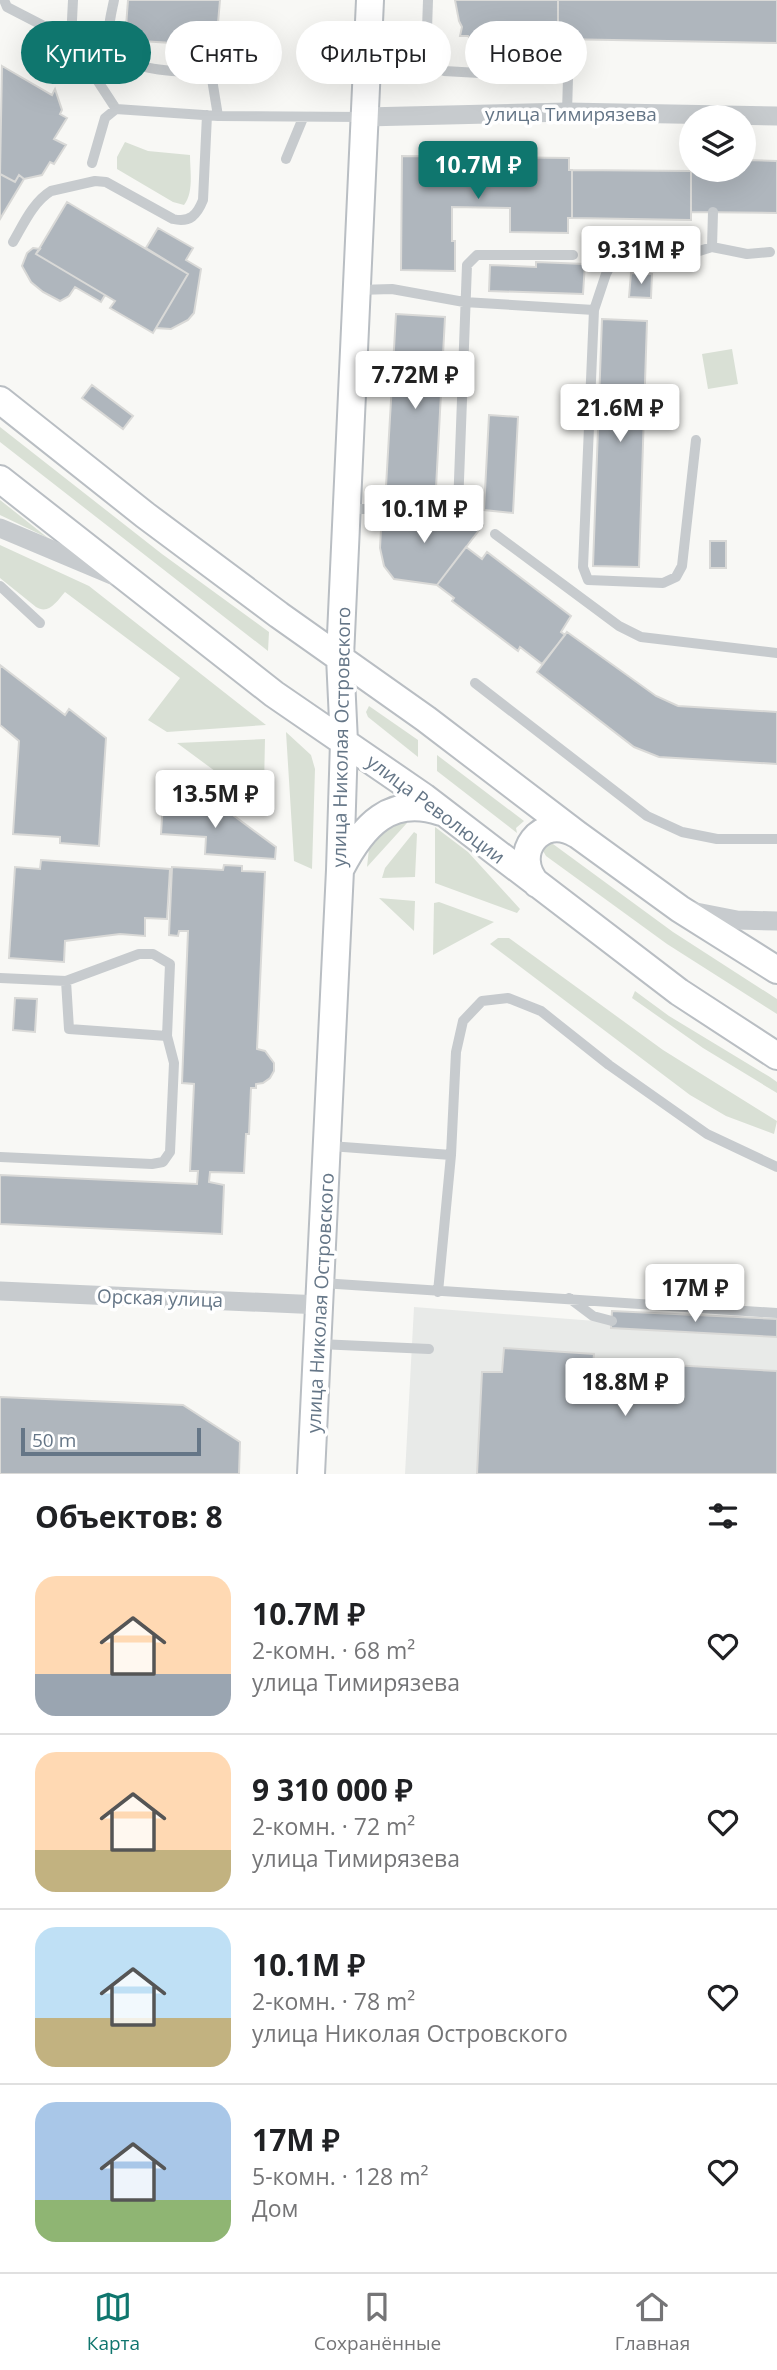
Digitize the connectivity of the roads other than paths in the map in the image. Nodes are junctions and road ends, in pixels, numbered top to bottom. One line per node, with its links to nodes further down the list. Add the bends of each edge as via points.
1 (4, 0): 6 (lane, via 7,7)
2 (73, 0): 7 (lane)
3 (114, 0): 14 (lane, via 110,38 118,53 139,67 211,73)
4 (370, 0): 17 (main road, улица Николая Островского)
5 (428, 0): 8 (lane, via 426,58 444,71)
6 (34, 21)
7 (72, 21)
8 (465, 72)
9 (100, 84): 11 (lane)
10 (568, 84): 12 (lane)
11 (116, 109): 14 (lane); 20 (lane, via 104,118)
12 (567, 112): 13 (street, улица Тимирязева); 17 (street, улица Тимирязева)
13 (679, 115)
14 (213, 116): 18 (lane); 22 (lane, via 203,200 191,219 173,219 106,182 95,181 45,194)
15 (756, 116): 16 (street, улица Тимирязева)
16 (777, 116)
17 (365, 117): 18 (lane); 26 (main road, улица Николая Островского)
18 (303, 118): 19 (lane)
19 (286, 159)
20 (92, 163)
21 (713, 212): 23 (lane)
22 (13, 242)
23 (712, 247): 24 (lane, via 747,254); 28 (lane, via 677,258 613,261)
24 (769, 252)
25 (573, 255): 27 (lane, via 477,255 467,265)
26 (356, 290): 27 (lane, via 392,289); 32 (main road, улица Николая Островского)
27 (464, 303): 28 (lane); 32 (lane, via 458,507)
28 (594, 310): 30 (lane, via 583,567 588,580 663,583 676,578 682,566)
29 (0, 400): 39 (main road, via 145,515)
30 (696, 440)
31 (0, 479): 35 (main road, улица Революции)
32 (346, 509): 39 (main road, улица Николая Островского)
33 (0, 528): 35 (street)
34 (495, 534): 38 (lane, via 641,637)
35 (132, 582): 41 (main road, улица Революции, via 274,694)
36 (0, 586): 37 (lane)
37 (40, 624)
38 (777, 653)
39 (340, 657): 41 (main road, улица Николая Островского); 43 (main road)
40 (475, 683): 44 (lane, via 648,816 682,832 716,839)
41 (344, 742): 42 (main road, улица Революции); 45 (main road, улица Николая Островского)
42 (444, 813): 45 (main road, via 423,806 388,813 369,825); 46 (main road, улица Революции)
43 (578, 835): 46 (main road, via 549,829 533,840 526,859); 47 (main road)
44 (777, 839)
45 (340, 870): 54 (main road, улица Николая Островского)
46 (538, 886): 53 (main road, улица Революции, via 679,992)
47 (680, 909): 48 (street, via 737,920); 49 (main road)
48 (777, 921)
49 (777, 970)
50 (0, 978): 51 (lane)
51 (66, 981): 52 (lane, via 69,1029); 52 (lane, via 139,954 153,954 170,964)
52 (167, 1036): 56 (lane, via 174,1063 170,1152 163,1162)
53 (777, 1056)
54 (327, 1146): 55 (lane); 60 (main road, улица Николая Островского)
55 (451, 1155): 57 (lane, via 456,1052 463,1021 482,1001 508,998 541,1011 708,1134); 59 (lane)
56 (0, 1157)
57 (775, 1163)
58 (0, 1291): 60 (street, Орская улица)
59 (438, 1292): 60 (lane); 61 (lane)
60 (321, 1294): 64 (main road, улица Николая Островского)
61 (569, 1298): 62 (lane); 63 (lane, via 593,1316)
62 (777, 1313)
63 (612, 1321)
64 (318, 1344): 65 (lane); 66 (main road, улица Николая Островского)
65 (429, 1349)
66 (311, 1474)

